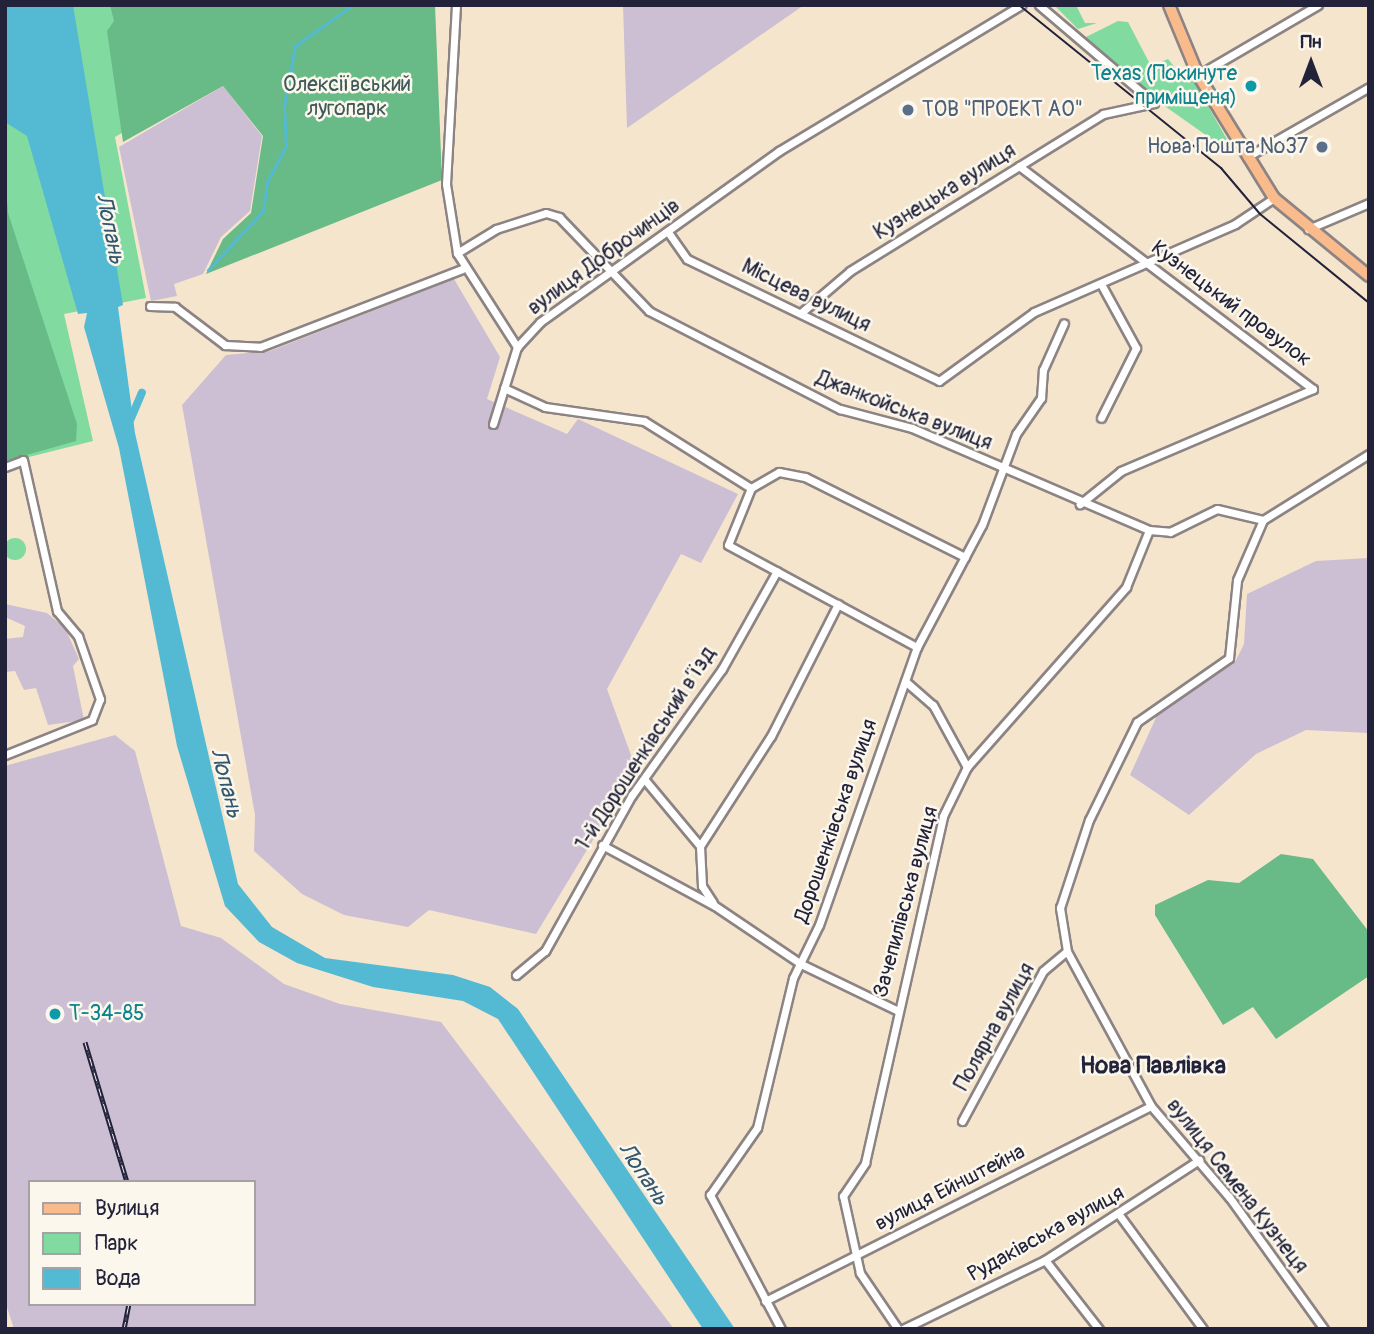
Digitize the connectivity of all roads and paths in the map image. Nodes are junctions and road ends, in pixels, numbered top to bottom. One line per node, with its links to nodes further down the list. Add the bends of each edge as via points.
1 (456, 5): 14 (street, via 446,184)
2 (1021, 5): 13 (street, вулиця Доброчинців, via 779,151)
3 (1040, 5): 9 (street, Кузнецька вулиця, via 1154,103 1103,114)
4 (1169, 5): 6 (main road)
5 (1318, 5): 6 (street)
6 (1198, 75): 8 (main road)
7 (1369, 87): 8 (street)
8 (1247, 158): 10 (main road)
9 (1019, 166): 15 (street, Кузнецький провулок); 21 (street, Кузнецька вулиця, via 850,271)
10 (1275, 198): 12 (main road); 15 (street, via 1235,224)
11 (1369, 203): 12 (street)
12 (1308, 229): 18 (main road)
13 (668, 232): 17 (street, вулиця Доброчинців); 21 (street, Місцева вулиця, via 687,259)
14 (457, 253): 16 (street); 17 (street, Джанкойська вулиця, via 495,229 546,213 559,218)
15 (1146, 262): 19 (street); 31 (street, Кузнецький провулок, via 1313,389 1121,471)
16 (463, 269): 20 (street, via 260,347 225,345 165,305); 23 (street)
17 (611, 273): 23 (street, вулиця Доброчинців, via 540,322); 29 (street, Джанкойська вулиця, via 649,311 840,409 912,428)
18 (1369, 275)
19 (1101, 284): 21 (street, Місцева вулиця, via 1034,312 939,381); 25 (street, via 1136,348)
20 (150, 306)
21 (802, 312)
22 (1064, 323): 29 (street, Дорошенківська вулиця, via 1043,370 1041,398)
23 (517, 347): 24 (street)
24 (505, 388): 26 (street); 30 (street, via 545,407 644,421)
25 (1101, 418)
26 (493, 424)
27 (1369, 454): 32 (street)
28 (5, 467): 39 (street, via 23,460 57,611 78,636 100,699 92,720)
29 (1000, 467): 31 (street, Джанкойська вулиця); 34 (street, Дорошенківська вулиця, via 982,526)
30 (751, 488): 34 (street, via 779,471 805,477); 35 (street, via 728,545)
31 (1080, 504): 33 (street, Джанкойська вулиця)
32 (1263, 520): 33 (street, Джанкойська вулиця, via 1217,509 1170,532); 45 (street, via 1242,560 1229,658 1137,722 1089,820 1060,908)
33 (1149, 530): 40 (street, Зачепилівська вулиця, via 1126,587)
34 (965, 556): 37 (street, Дорошенківська вулиця)
35 (777, 571): 36 (street); 41 (street, 1-й Дорошенківський в’їзд, via 722,669)
36 (838, 604): 37 (street); 43 (street, via 771,736)
37 (917, 648): 38 (street, Дорошенківська вулиця)
38 (905, 681): 40 (street, via 933,705); 46 (street, Дорошенківська вулиця)
39 (5, 754)
40 (967, 767): 48 (street, Зачепилівська вулиця, via 943,816)
41 (645, 780): 42 (street, 1-й Дорошенківський в’їзд); 43 (street)
42 (602, 845): 44 (street); 47 (street, 1-й Дорошенківський в’їзд, via 545,951)
43 (700, 846): 44 (street, via 702,886)
44 (715, 906): 46 (street)
45 (1067, 951): 49 (street, вулиця Семена Кузнеця); 50 (street, Полярна вулиця, via 1043,971)
46 (801, 964): 48 (street); 55 (street, Дорошенківська вулиця, via 757,1128 710,1195)
47 (516, 975)
48 (896, 1010): 53 (street, Зачепилівська вулиця, via 865,1163 843,1196)
49 (1151, 1105): 51 (street, вулиця Семена Кузнеця); 53 (street, вулиця Ейнштейна)
50 (962, 1121)
51 (1199, 1160): 52 (street, Рудаківська вулиця); 60 (street, вулиця Семена Кузнеця)
52 (1120, 1216): 54 (street, Рудаківська вулиця); 59 (street)
53 (860, 1254): 55 (street, вулиця Ейнштейна); 57 (street, via 860,1273)
54 (1045, 1260): 57 (street, Рудаківська вулиця); 58 (street)
55 (765, 1301): 56 (street, Дорошенківська вулиця)
56 (781, 1329)
57 (901, 1329)
58 (1099, 1329)
59 (1203, 1329)
60 (1324, 1329)

